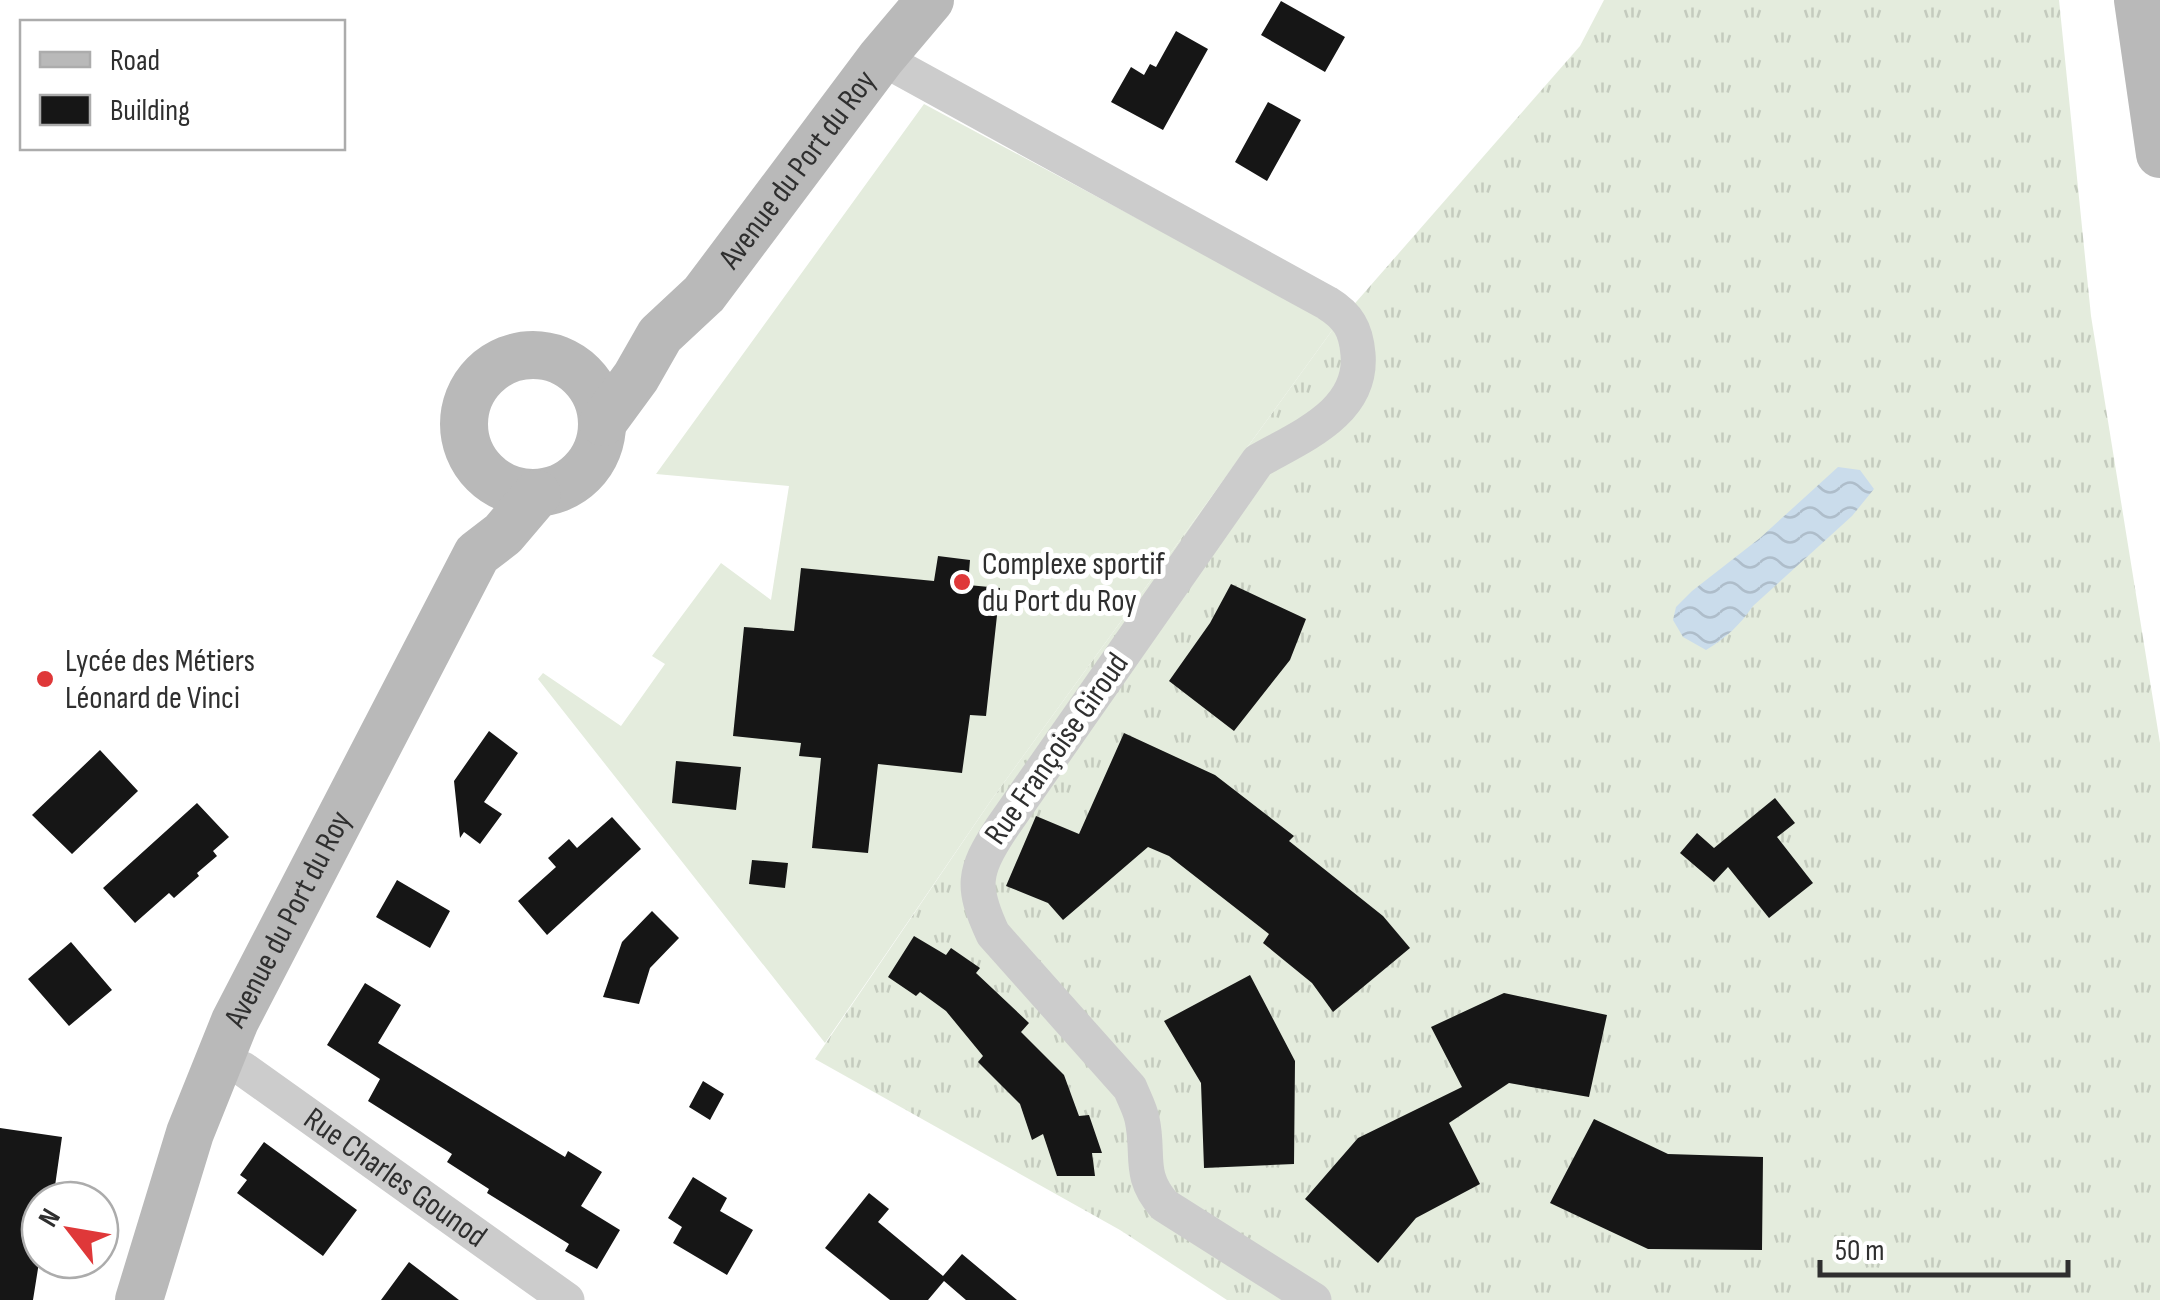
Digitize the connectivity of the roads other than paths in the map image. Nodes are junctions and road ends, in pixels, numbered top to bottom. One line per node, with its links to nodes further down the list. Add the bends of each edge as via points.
1 (930, 0): 3 (street, Avenue du Port du Roy)
2 (2138, 0): 4 (street)
3 (881, 58): 5 (street, Avenue du Port du Roy, via 704,294); 14 (street, Rue Françoise Giroud, via 1327,303 1357,333 1360,367 1352,396 1258,461 1000,829 976,882 992,934 1130,1088 1142,1120 1151,1190 1164,1206)
4 (2160, 154)
5 (660, 336): 6 (street, Avenue du Port du Roy); 7 (street, Avenue du Port du Roy)
6 (574, 368): 7 (street, via 600,403); 8 (street, Avenue du Port du Roy, via 528,355 486,374 464,416)
7 (603, 422): 9 (street, Avenue du Port du Roy, via 593,460 580,476)
8 (475, 462): 9 (street, via 502,486); 10 (street, Avenue du Port du Roy)
9 (536, 494): 10 (street, Avenue du Port du Roy)
10 (477, 554): 11 (street, Avenue du Port du Roy)
11 (220, 1060): 12 (street, Avenue du Port du Roy, via 190,1133); 13 (street, Rue Charles Gounod)
12 (139, 1300)
13 (567, 1300)
14 (1314, 1300)

